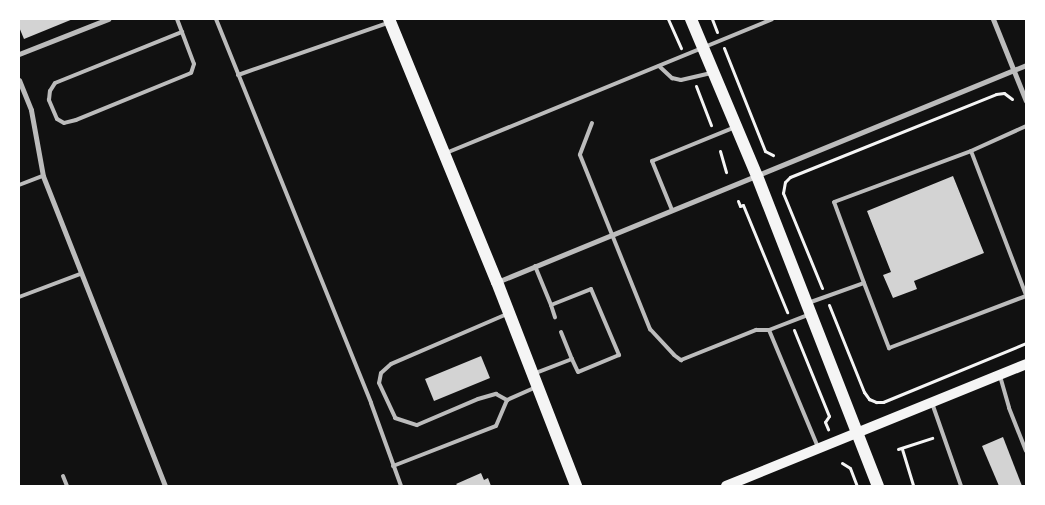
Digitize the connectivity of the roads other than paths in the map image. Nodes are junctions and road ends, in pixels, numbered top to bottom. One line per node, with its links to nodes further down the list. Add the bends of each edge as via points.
1 (108, 19): 10 (street)
2 (177, 19): 8 (lane)
3 (216, 19): 15 (lane)
4 (691, 19): 9 (main road)
5 (772, 19): 9 (lane)
6 (994, 19): 13 (street)
7 (392, 20): 15 (lane); 22 (main road)
8 (182, 32): 8 (lane, via 55,83 49,100 57,120 64,123 76,120 191,73 194,64)
9 (703, 48): 12 (lane); 14 (main road)
10 (19, 54)
11 (1026, 65): 13 (street)
12 (659, 66): 14 (lane, via 672,78 681,80); 22 (lane)
13 (1014, 70): 17 (street); 24 (street)
14 (714, 72): 19 (main road)
15 (238, 75): 50 (lane)
16 (19, 80): 23 (street, via 31,110)
17 (1026, 101)
18 (592, 123): 27 (lane, via 580,155)
19 (736, 126): 24 (main road); 26 (lane, via 652,161)
20 (1026, 126): 21 (lane)
21 (971, 151): 31 (lane, via 834,202); 32 (lane)
22 (444, 154): 30 (main road)
23 (43, 176): 25 (lane); 29 (street)
24 (757, 176): 26 (street); 35 (main road)
25 (19, 185)
26 (672, 210): 27 (street)
27 (612, 235): 28 (street); 38 (lane, via 650,329 681,360 756,330)
28 (535, 266): 30 (street); 34 (lane)
29 (80, 274): 33 (lane); 54 (street)
30 (496, 282): 36 (main road)
31 (864, 283): 32 (lane, via 889,348); 35 (lane, via 826,296)
32 (1026, 296)
33 (19, 297)
34 (551, 305): 37 (lane); 40 (lane, via 591,289 619,355 578,372)
35 (808, 309): 38 (lane); 47 (main road)
36 (509, 314): 42 (main road); 45 (lane, via 391,364 381,373 379,383 395,418 417,425 496,394)
37 (556, 317)
38 (769, 330): 48 (lane)
39 (561, 332): 40 (lane)
40 (572, 359): 42 (lane)
41 (1026, 364): 43 (main road)
42 (532, 374): 44 (main road)
43 (1000, 376): 46 (main road); 49 (lane, via 1008,408)
44 (537, 386): 45 (lane); 56 (main road)
45 (507, 400): 50 (lane, via 496,426)
46 (932, 403): 47 (main road); 52 (lane)
47 (857, 434): 48 (main road); 58 (main road)
48 (819, 449): 57 (main road)
49 (1026, 451)
50 (394, 466): 55 (lane)
51 (63, 476): 53 (lane)
52 (960, 485)
53 (67, 486)
54 (166, 486)
55 (401, 486)
56 (576, 486)
57 (726, 486)
58 (878, 486)

